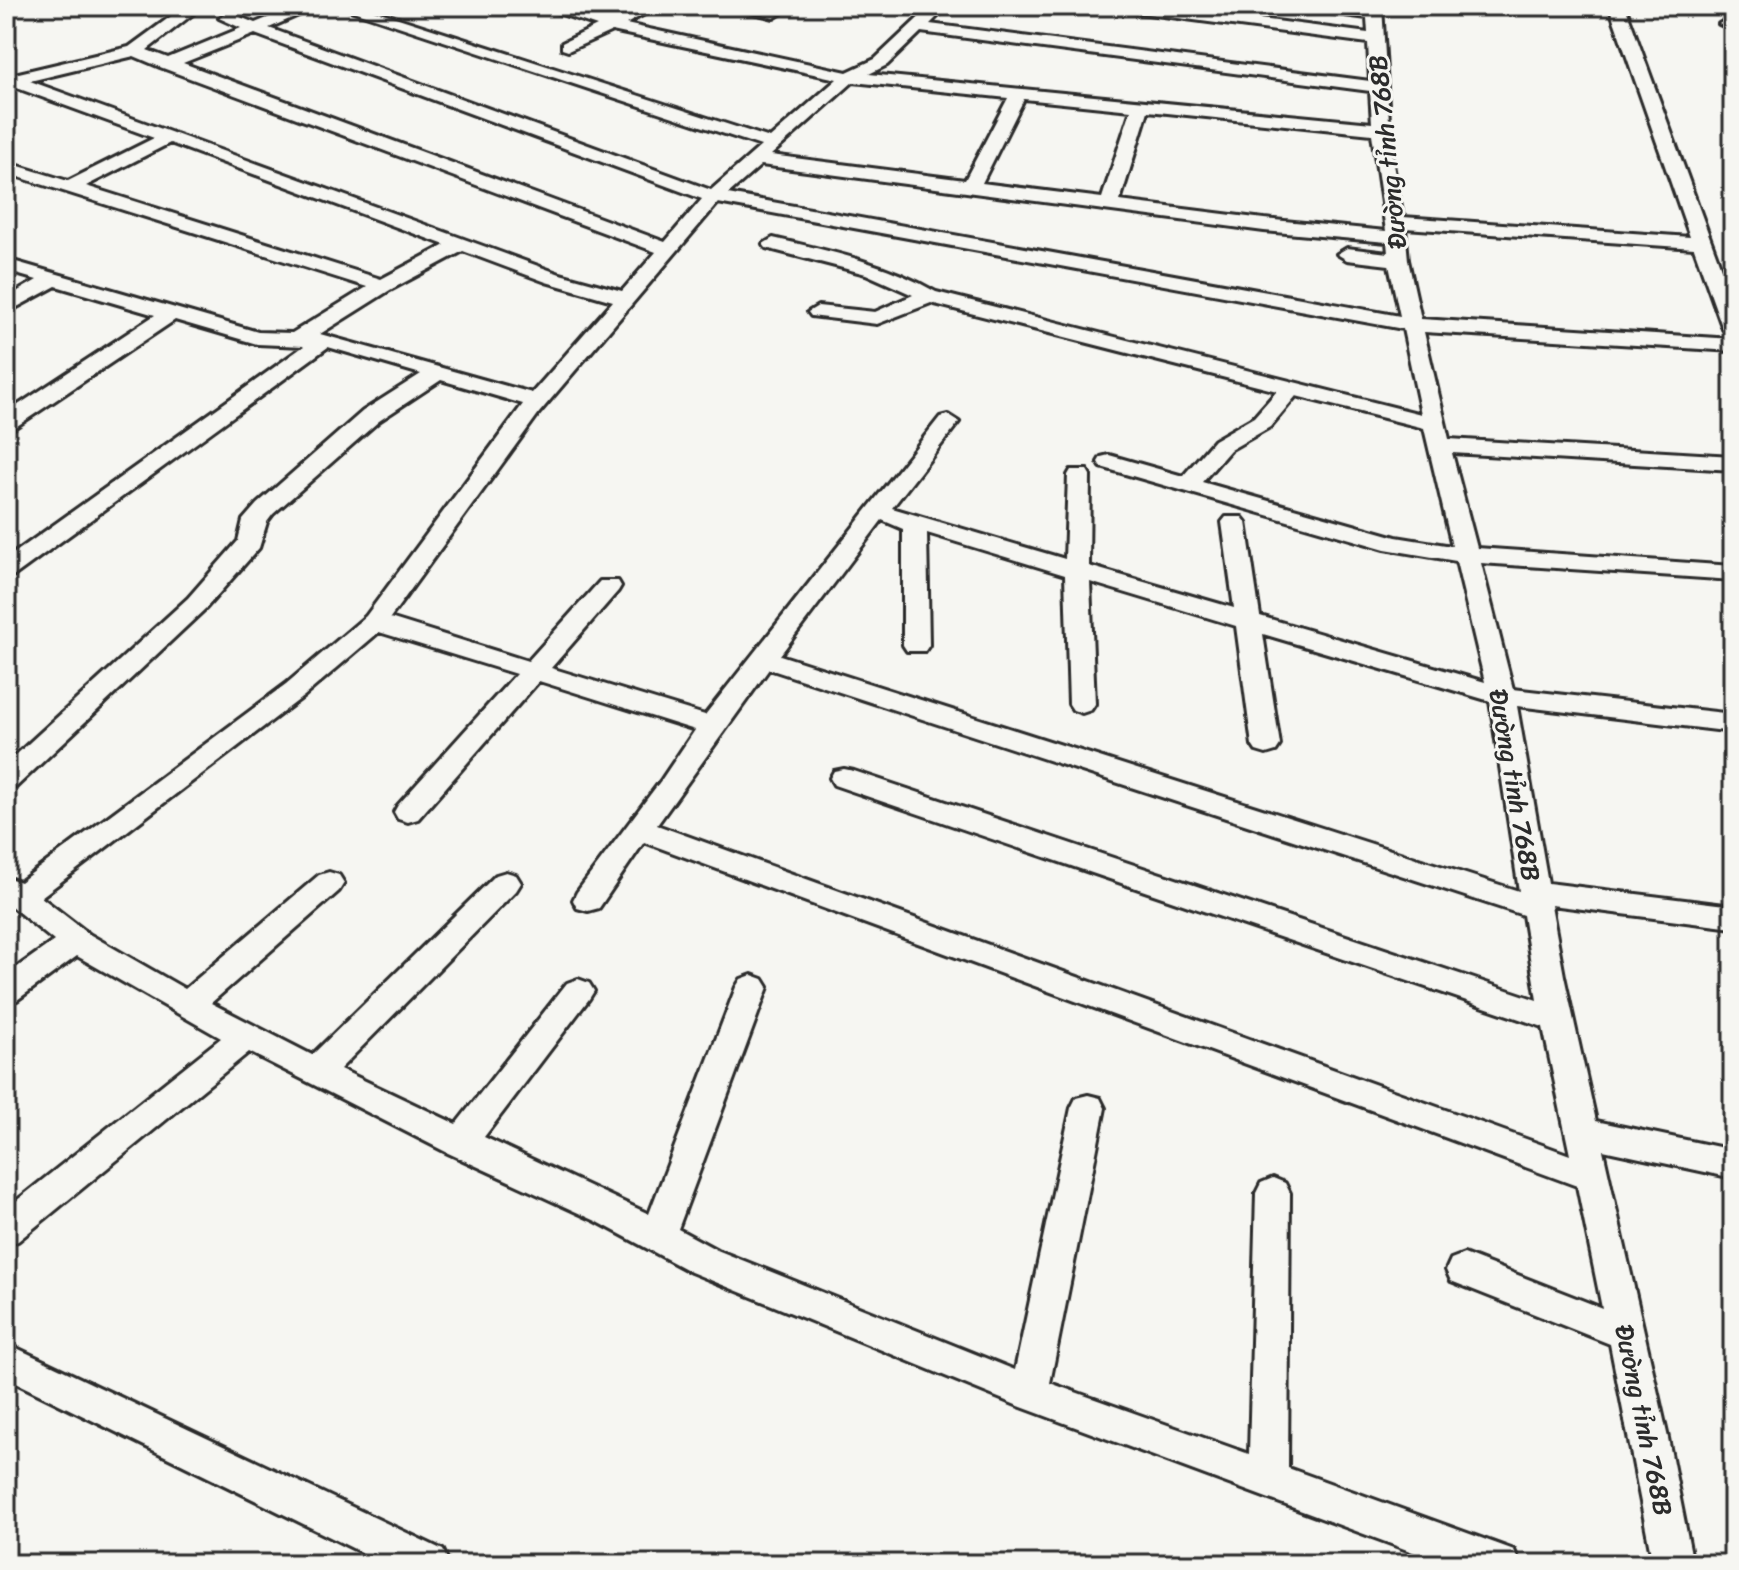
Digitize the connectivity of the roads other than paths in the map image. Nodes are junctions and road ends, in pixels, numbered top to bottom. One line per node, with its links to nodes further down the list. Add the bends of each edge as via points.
1 (195, 6): 18 (street)
2 (251, 6): 16 (street, via 227,18)
3 (311, 6): 16 (street)
4 (346, 6): 27 (street)
5 (545, 6): 14 (street)
6 (651, 6): 14 (street)
7 (742, 6): 12 (street)
8 (940, 6): 15 (street)
9 (1125, 6): 13 (street)
10 (1315, 6): 13 (street)
11 (1617, 6): 34 (street)
12 (774, 13)
13 (1374, 20): 22 (street, Đường tỉnh 768B)
14 (613, 26): 17 (street); 20 (street)
15 (917, 27): 20 (street, via 881,62); 22 (street)
16 (251, 28): 19 (street); 31 (street)
17 (568, 46)
18 (135, 51): 19 (street); 21 (street)
19 (166, 64): 37 (street)
20 (849, 77): 23 (street); 27 (street)
21 (10, 80): 26 (street)
22 (1378, 87): 25 (street, Đường tỉnh 768B)
23 (1018, 94): 24 (street); 30 (street)
24 (1141, 106): 25 (street); 32 (street)
25 (1379, 129): 33 (street, Đường tỉnh 768B)
26 (167, 138): 29 (street); 35 (street)
27 (766, 152): 30 (street); 31 (street)
28 (6, 167): 29 (street)
29 (70, 187): 41 (street)
30 (971, 187): 32 (street)
31 (714, 197): 37 (street); 47 (street)
32 (1109, 205): 33 (street)
33 (1396, 239): 34 (street); 38 (street); 47 (street, Đường tỉnh 768B)
34 (1701, 243): 48 (street)
35 (462, 244): 41 (street); 43 (street)
36 (773, 244): 42 (street, via 873,268)
37 (668, 250): 43 (street)
38 (1347, 254)
39 (6, 265): 40 (street)
40 (53, 279): 44 (street); 46 (street)
41 (383, 286): 49 (street)
42 (929, 296): 45 (street, via 877,318); 53 (street)
43 (626, 298): 54 (street)
44 (6, 307)
45 (818, 312)
46 (172, 313): 49 (street, via 257,338); 56 (street)
47 (1413, 325): 51 (street); 57 (street, Đường tỉnh 768B)
48 (1733, 329)
49 (298, 338): 50 (street)
50 (325, 340): 52 (street); 66 (street)
51 (1733, 345)
52 (436, 374): 54 (street); 81 (street, via 371,416 265,509 255,520 250,543 197,603)
53 (1291, 388): 57 (street); 61 (street, via 1262,422 1222,445)
54 (537, 401): 71 (street)
55 (948, 422): 62 (street)
56 (6, 423)
57 (1436, 434): 59 (street); 65 (street, Đường tỉnh 768B)
58 (1109, 462): 61 (street)
59 (1733, 463)
60 (1079, 475): 67 (street)
61 (1188, 484): 65 (street, via 1394,544)
62 (877, 511): 63 (street); 73 (street)
63 (910, 520): 67 (street); 72 (street, via 915,529)
64 (1234, 522): 70 (street)
65 (1467, 555): 68 (street); 75 (street, Đường tỉnh 768B)
66 (6, 570)
67 (1077, 570): 70 (street); 76 (street)
68 (1733, 573)
69 (609, 586): 74 (street)
70 (1249, 621): 75 (street); 79 (street)
71 (375, 622): 74 (street); 86 (street, via 295,690)
72 (916, 645)
73 (763, 658): 78 (street); 88 (street)
74 (534, 671): 78 (street); 82 (street)
75 (1502, 696): 77 (street); 88 (street, Đường tỉnh 768B)
76 (1082, 704)
77 (1733, 723)
78 (711, 726): 83 (street)
79 (1266, 745)
80 (844, 778): 95 (street)
81 (6, 780)
82 (408, 812)
83 (638, 829): 87 (street); 102 (street)
84 (329, 883): 94 (street)
85 (506, 883): 97 (street)
86 (14, 892): 90 (street)
87 (588, 900)
88 (1535, 900): 89 (street); 95 (street, Đường tỉnh 768B)
89 (1733, 917)
90 (75, 941): 93 (street); 94 (street)
91 (752, 987): 105 (street)
92 (578, 991): 100 (street)
93 (6, 992)
94 (189, 1004): 96 (street)
95 (1557, 1019): 99 (street, Đường tỉnh 768B)
96 (247, 1035): 97 (street); 104 (street)
97 (316, 1072): 100 (street)
98 (1088, 1108): 109 (street)
99 (1582, 1132): 101 (street); 102 (street, Đường tỉnh 768B)
100 (460, 1143): 105 (street)
101 (1733, 1164)
102 (1592, 1177): 107 (street, Đường tỉnh 768B)
103 (1273, 1193): 110 (street)
104 (6, 1230)
105 (659, 1234): 109 (street, via 704,1261)
106 (1464, 1270): 107 (street)
107 (1627, 1334): 113 (street, Đường tỉnh 768B)
108 (6, 1360): 111 (street)
109 (1029, 1393): 110 (street)
110 (1268, 1481): 112 (street)
111 (429, 1564)
112 (1500, 1564)
113 (1673, 1564)

